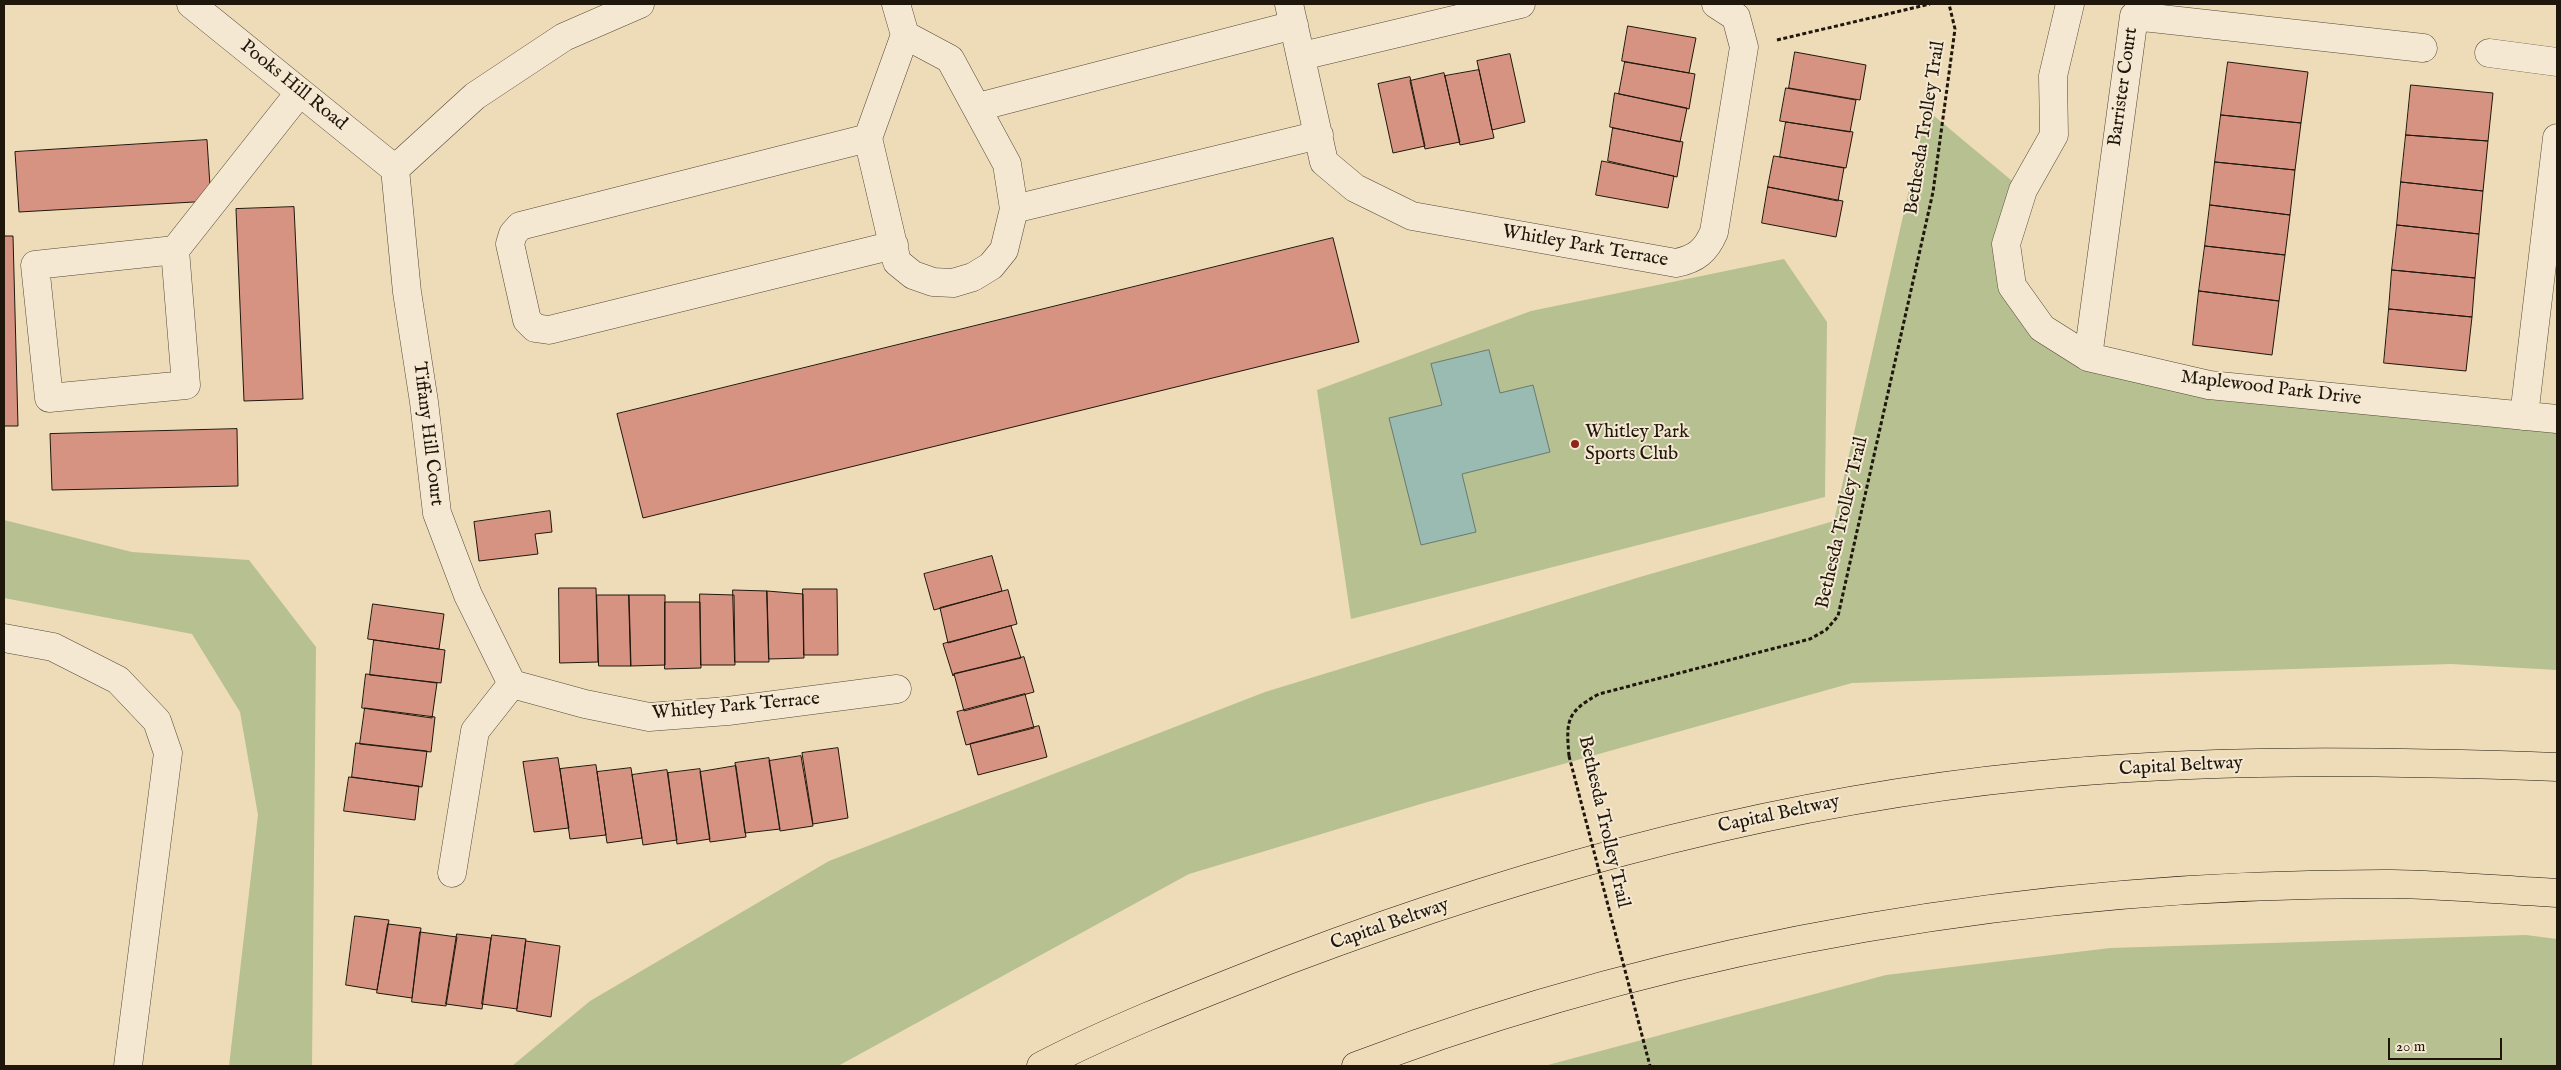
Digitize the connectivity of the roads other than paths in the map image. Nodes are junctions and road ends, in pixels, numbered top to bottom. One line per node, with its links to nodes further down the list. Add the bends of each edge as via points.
1 (191, 4): 13 (street, Pooks Hill Road)
2 (640, 4): 18 (street, via 564,37 475,96)
3 (896, 4): 8 (street)
4 (1521, 4): 11 (street)
5 (1716, 4): 15 (street, Whitley Park Terrace, via 1736,17 1744,47 1714,232 1709,244 1689,260 1676,263 1412,216 1356,188 1324,162)
6 (2070, 4): 22 (street, Maplewood Park Drive, via 2053,76 2054,135 2023,190 2006,244 2012,286 2042,328)
7 (1292, 14): 11 (street, Whitley Park Terrace); 14 (street)
8 (905, 35): 14 (street, via 950,59); 16 (street)
9 (2423, 48): 22 (street, Barrister Court, via 2134,16)
10 (2489, 53): 12 (street)
11 (1302, 56): 15 (street, Whitley Park Terrace)
12 (2557, 62)
13 (300, 92): 18 (street, Pooks Hill Road); 21 (street)
14 (978, 107): 19 (street, via 1007,164)
15 (1318, 135): 19 (street)
16 (868, 138): 20 (street); 20 (street, via 520,226 510,244 528,320 536,328 549,330)
17 (2557, 138): 23 (street)
18 (395, 169): 26 (street, Tiffany Hill Court, via 407,292 437,513 468,595)
19 (1014, 210): 20 (street, via 1004,250 991,266 967,279 953,283 933,282 913,275 897,262)
20 (894, 245)
21 (175, 250): 21 (street, via 36,264 49,398 186,385)
22 (2088, 356): 23 (street, Maplewood Park Drive, via 2209,385)
23 (2524, 416): 24 (street, Maplewood Park Drive)
24 (2557, 419)
25 (4, 638): 31 (street, via 53,648 118,680 157,720 168,754)
26 (512, 684): 27 (street, Whitley Park Terrace, via 649,717 728,711); 29 (street, via 475,732)
27 (897, 689)
28 (2557, 767): 32 (highway, Capital Beltway, via 2390,761 2204,765 2030,776 1854,800 1691,834 1528,879 1370,929 1214,989)
29 (452, 873)
30 (2557, 893): 33 (highway, via 2393,884 2203,889 2041,902 1870,928 1703,960 1556,999)
31 (128, 1066)
32 (1041, 1066)
33 (1356, 1066)

